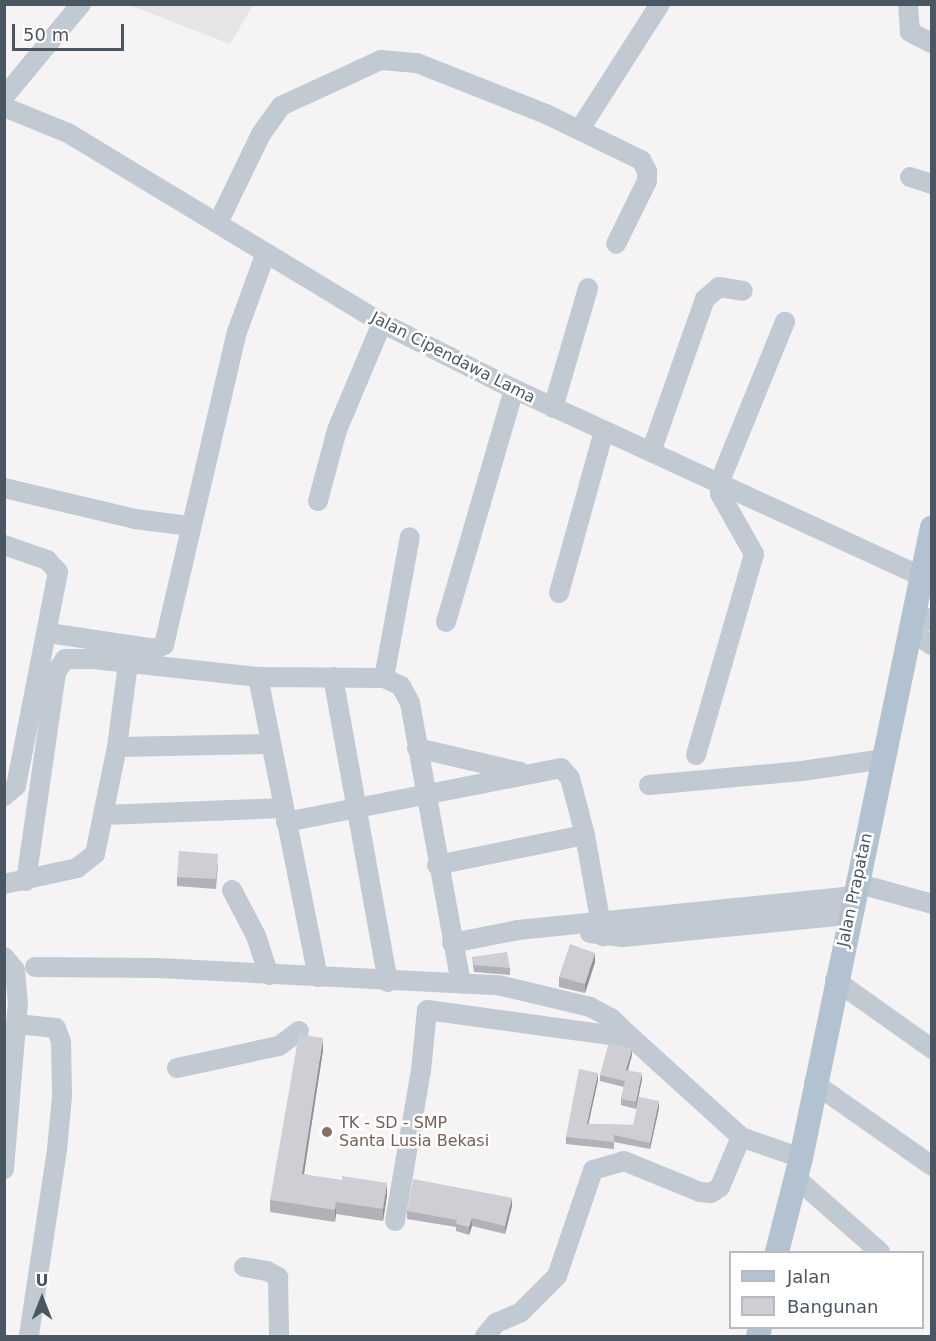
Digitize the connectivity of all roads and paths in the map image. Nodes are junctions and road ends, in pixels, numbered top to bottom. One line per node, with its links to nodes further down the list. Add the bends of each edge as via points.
1 (81, 4): 5 (street)
2 (660, 4): 7 (street)
3 (908, 4): 4 (street, via 910,32 919,40)
4 (932, 43)
5 (4, 97)
6 (4, 106): 10 (street, Jalan Cipendawa Lama, via 68,134)
7 (580, 129): 10 (street, via 417,63 381,60 281,106 261,134); 11 (street, via 628,152 645,166 644,188)
8 (910, 177): 9 (street)
9 (932, 183)
10 (218, 223): 12 (street, Jalan Cipendawa Lama)
11 (616, 244)
12 (265, 255): 16 (street, Jalan Cipendawa Lama); 24 (street, via 237,332)
13 (588, 288): 18 (street)
14 (743, 291): 20 (street, via 719,287 705,299)
15 (785, 322): 21 (street)
16 (382, 323): 17 (street, Jalan Cipendawa Lama); 23 (street, via 337,430)
17 (514, 389): 18 (street, Jalan Cipendawa Lama); 30 (street)
18 (553, 408): 19 (street, Jalan Cipendawa Lama)
19 (604, 431): 20 (street, Jalan Cipendawa Lama); 29 (street)
20 (651, 452): 21 (street, Jalan Cipendawa Lama)
21 (720, 481): 28 (street, Jalan Cipendawa Lama); 41 (street, via 720,494 754,554)
22 (4, 488): 24 (street, via 135,519)
23 (318, 501)
24 (189, 526): 32 (street, via 162,647)
25 (932, 527): 28 (main road, Jalan Prapatan)
26 (410, 537): 37 (street)
27 (4, 545): 32 (street, via 47,560 58,569)
28 (920, 576): 31 (main road, Jalan Prapatan)
29 (559, 593)
30 (446, 622)
31 (919, 622): 33 (street); 42 (main road, Jalan Prapatan)
32 (49, 633): 46 (street, via 16,786)
33 (932, 645)
34 (128, 663): 35 (street); 39 (street); 52 (street, via 77,658 65,659 58,667)
35 (258, 677): 36 (street); 38 (street)
36 (333, 677): 37 (street); 47 (street)
37 (384, 678): 40 (street, via 400,686 407,695)
38 (269, 744): 39 (street); 49 (street)
39 (117, 747): 48 (street)
40 (417, 748): 43 (street); 45 (street)
41 (696, 755)
42 (884, 759): 44 (street, via 802,771); 55 (main road, Jalan Prapatan)
43 (529, 774): 45 (street); 50 (street, via 556,768 567,771)
44 (649, 784)
45 (424, 795): 47 (street); 51 (street)
46 (4, 796)
47 (357, 809): 49 (street); 64 (street)
48 (103, 815): 49 (street); 52 (street, via 92,860 77,868)
49 (284, 815): 62 (street)
50 (585, 835): 51 (street); 57 (street)
51 (437, 865): 58 (street)
52 (26, 881): 53 (street)
53 (4, 884)
54 (232, 890): 61 (street, via 256,936)
55 (853, 898): 56 (street); 57 (street, via 720,920); 63 (main road, Jalan Prapatan)
56 (932, 904)
57 (602, 929): 58 (street, via 518,930)
58 (452, 943): 65 (street)
59 (4, 957): 66 (street, via 15,970)
60 (35, 967): 61 (street, via 158,968)
61 (269, 975): 62 (street)
62 (318, 977): 64 (street)
63 (835, 980): 70 (street); 72 (main road, Jalan Prapatan)
64 (388, 982): 65 (street)
65 (461, 983): 69 (street, via 525,989 574,1002 611,1018)
66 (11, 1001): 67 (street)
67 (16, 1024): 76 (street); 81 (street, via 56,1028 61,1042 57,1150)
68 (299, 1030): 71 (street, via 279,1046)
69 (632, 1038): 73 (street); 77 (street, via 427,1010 421,1071)
70 (932, 1049)
71 (177, 1068)
72 (814, 1083): 74 (street); 75 (main road, Jalan Prapatan)
73 (741, 1137): 75 (street); 83 (street, via 720,1187 711,1192 700,1192 624,1161 593,1170 557,1276 520,1313 496,1323)
74 (932, 1166)
75 (798, 1168): 78 (main road, Jalan Prapatan); 79 (street)
76 (4, 1169)
77 (395, 1221)
78 (777, 1251)
79 (879, 1251)
80 (244, 1267): 82 (street, via 278,1277)
81 (29, 1336)
82 (279, 1336)
83 (485, 1336)

